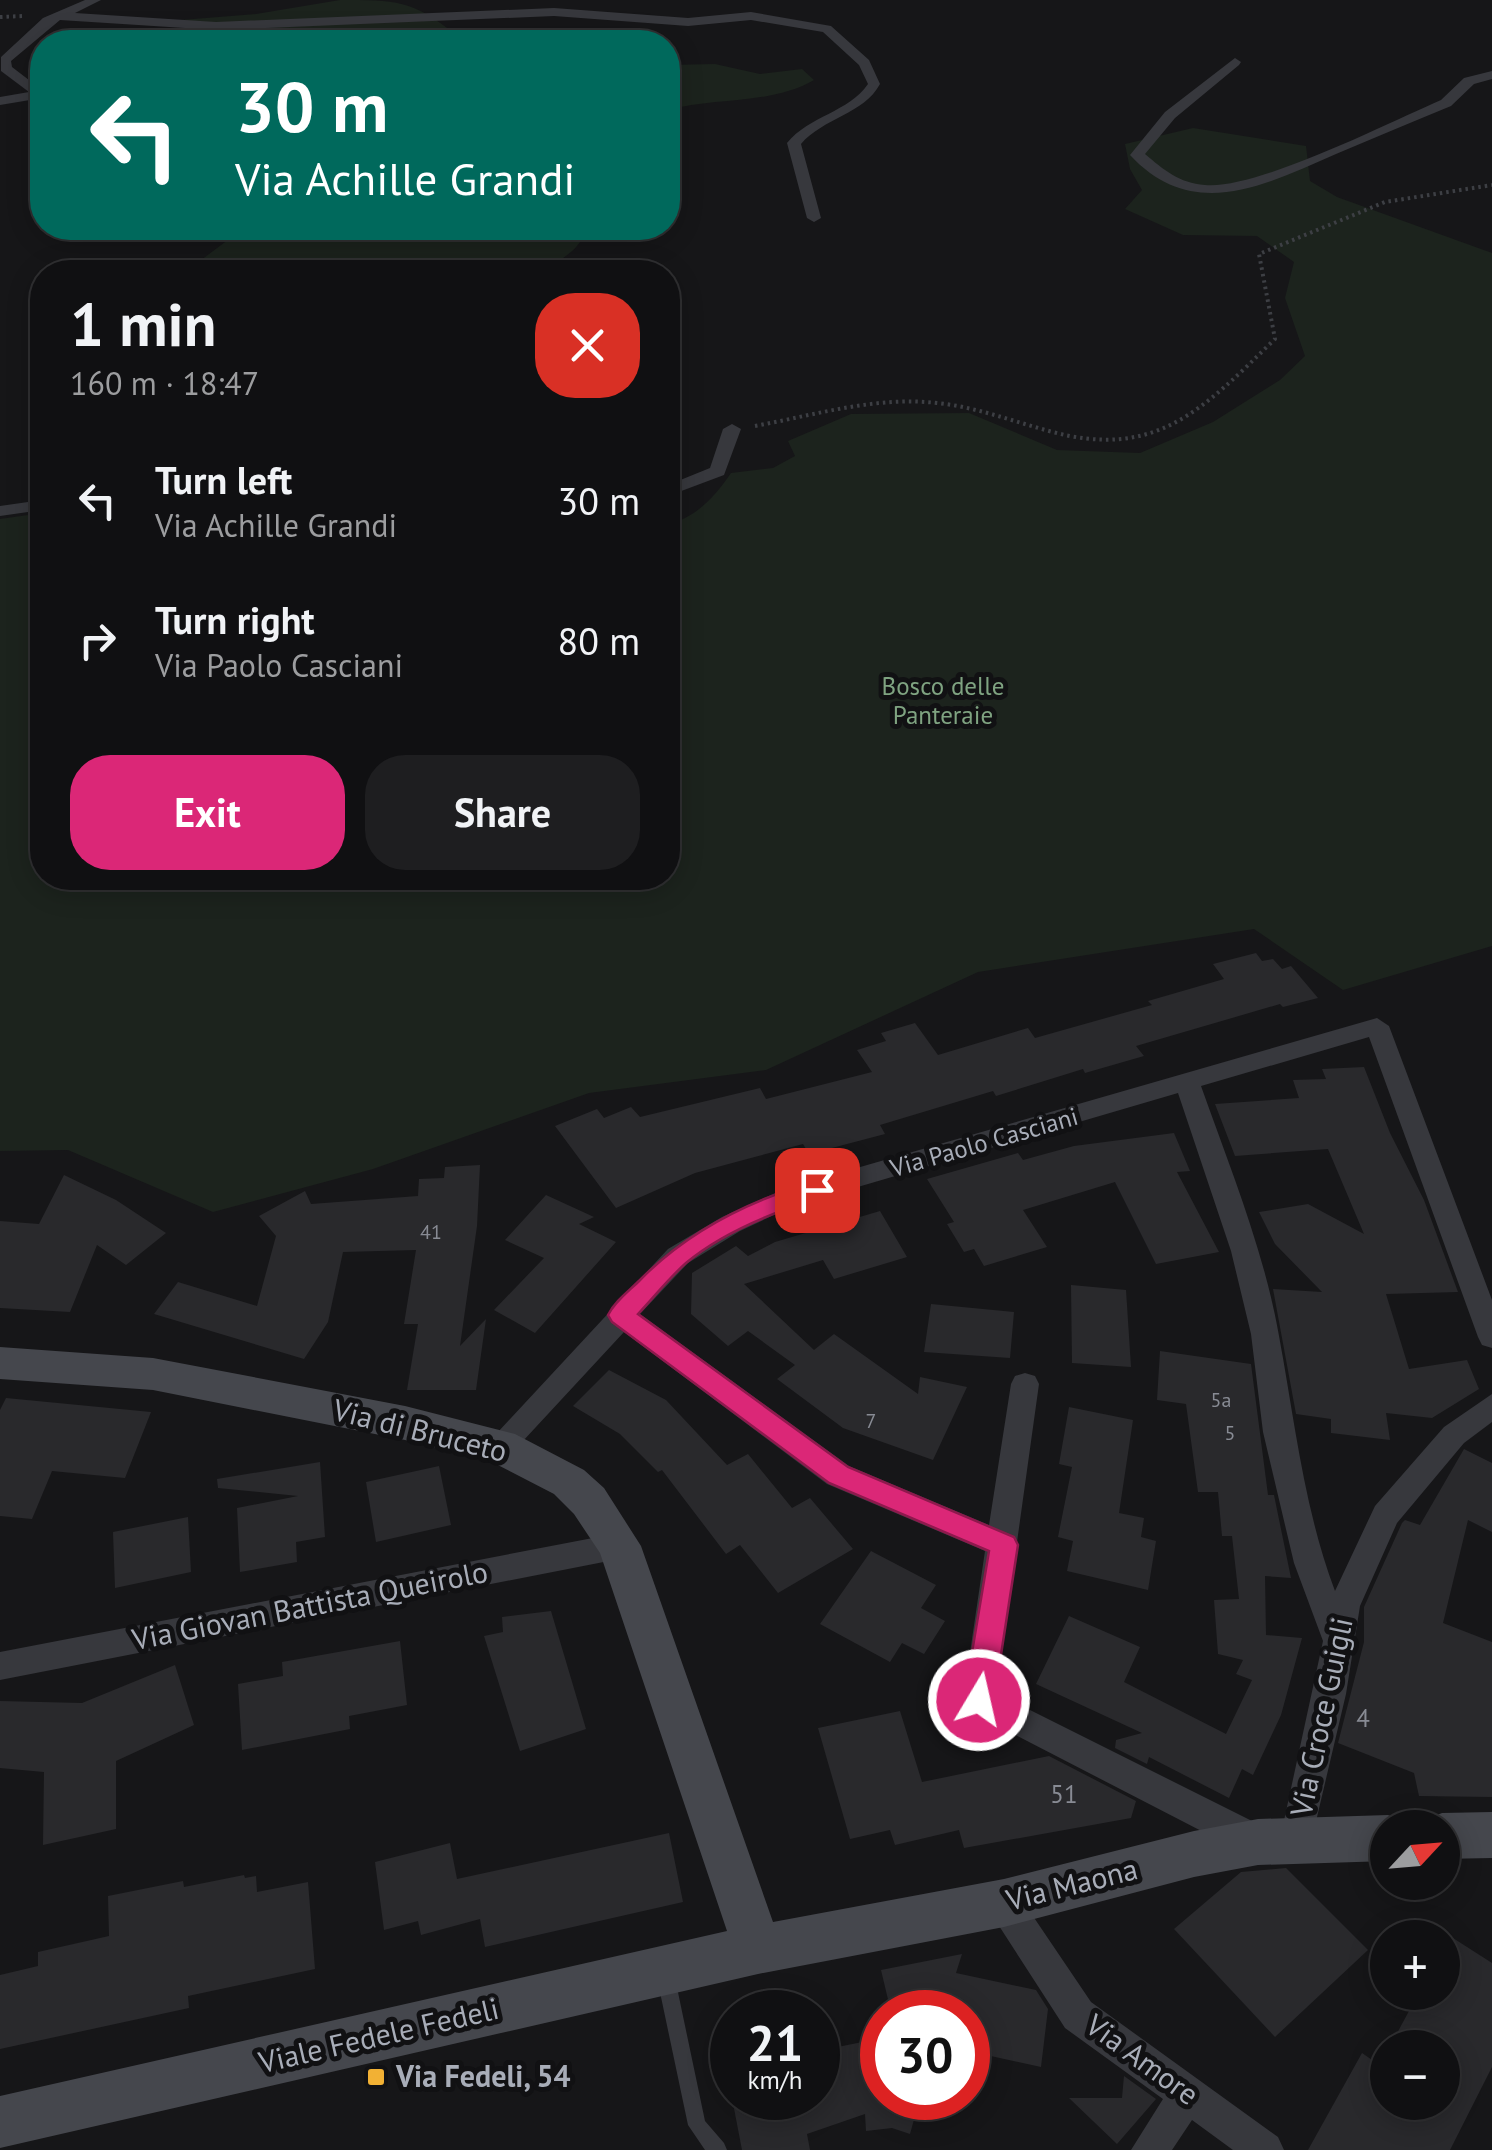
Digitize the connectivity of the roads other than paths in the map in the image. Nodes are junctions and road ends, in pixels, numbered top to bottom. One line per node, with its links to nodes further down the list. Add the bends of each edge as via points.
1 (95, 0): 3 (street)
2 (703, 2): 4 (street)
3 (59, 16): 4 (street, via 216,26 554,12 679,22); 5 (street)
4 (711, 18): 12 (street, via 819,25 865,62 872,92 810,125 794,143)
5 (37, 30)
6 (30, 37): 9 (street, via 5,60)
7 (1235, 62): 8 (street, via 1170,115 1137,155 1168,181 1206,190 1252,185 1446,103 1469,81)
8 (1492, 75)
9 (30, 86)
10 (30, 96): 11 (street)
11 (0, 101)
12 (814, 218)
13 (732, 430): 14 (street, via 718,471)
14 (680, 486)
15 (30, 506): 16 (street)
16 (0, 510)
17 (1186, 1082): 18 (street, Via Paolo Casciani, via 784,1199 678,1256); 19 (street, Via Paolo Casciani, via 1377,1026); 26 (street, via 1245,1251 1278,1432 1310,1563)
18 (621, 1315): 23 (street, Via Paolo Casciani); 24 (street, via 838,1475)
19 (1492, 1337)
20 (0, 1363): 23 (main road, Via di Bruceto, via 153,1374)
21 (1024, 1384): 24 (street)
22 (1492, 1406): 26 (street, Via Croce Guigli, via 1454,1435 1386,1516 1344,1606)
23 (500, 1446): 25 (main road, Via di Bruceto, via 568,1482)
24 (1004, 1545): 31 (street, via 979,1700)
25 (619, 1546): 27 (street, Via Giovan Battista Queirolo); 33 (main road, Via di Bruceto)
26 (1339, 1642): 31 (street, Via Croce Guigli)
27 (0, 1666)
28 (1492, 1835): 29 (main road)
29 (1460, 1836)
30 (1370, 1838): 31 (main road, Via Maona)
31 (1277, 1841): 32 (main road, Via Maona, via 1194,1854)
32 (1004, 1903): 33 (main road, Via Maona); 35 (street, Via Amore, via 1078,2015)
33 (758, 1949): 34 (main road, Viale Fedele Fedeli)
34 (664, 1971): 36 (main road, Viale Fedele Fedeli); 37 (lane, via 698,2125)
35 (1188, 2094): 38 (street); 39 (street, Via Amore)
36 (0, 2122)
37 (718, 2150)
38 (1150, 2150)
39 (1265, 2150)

